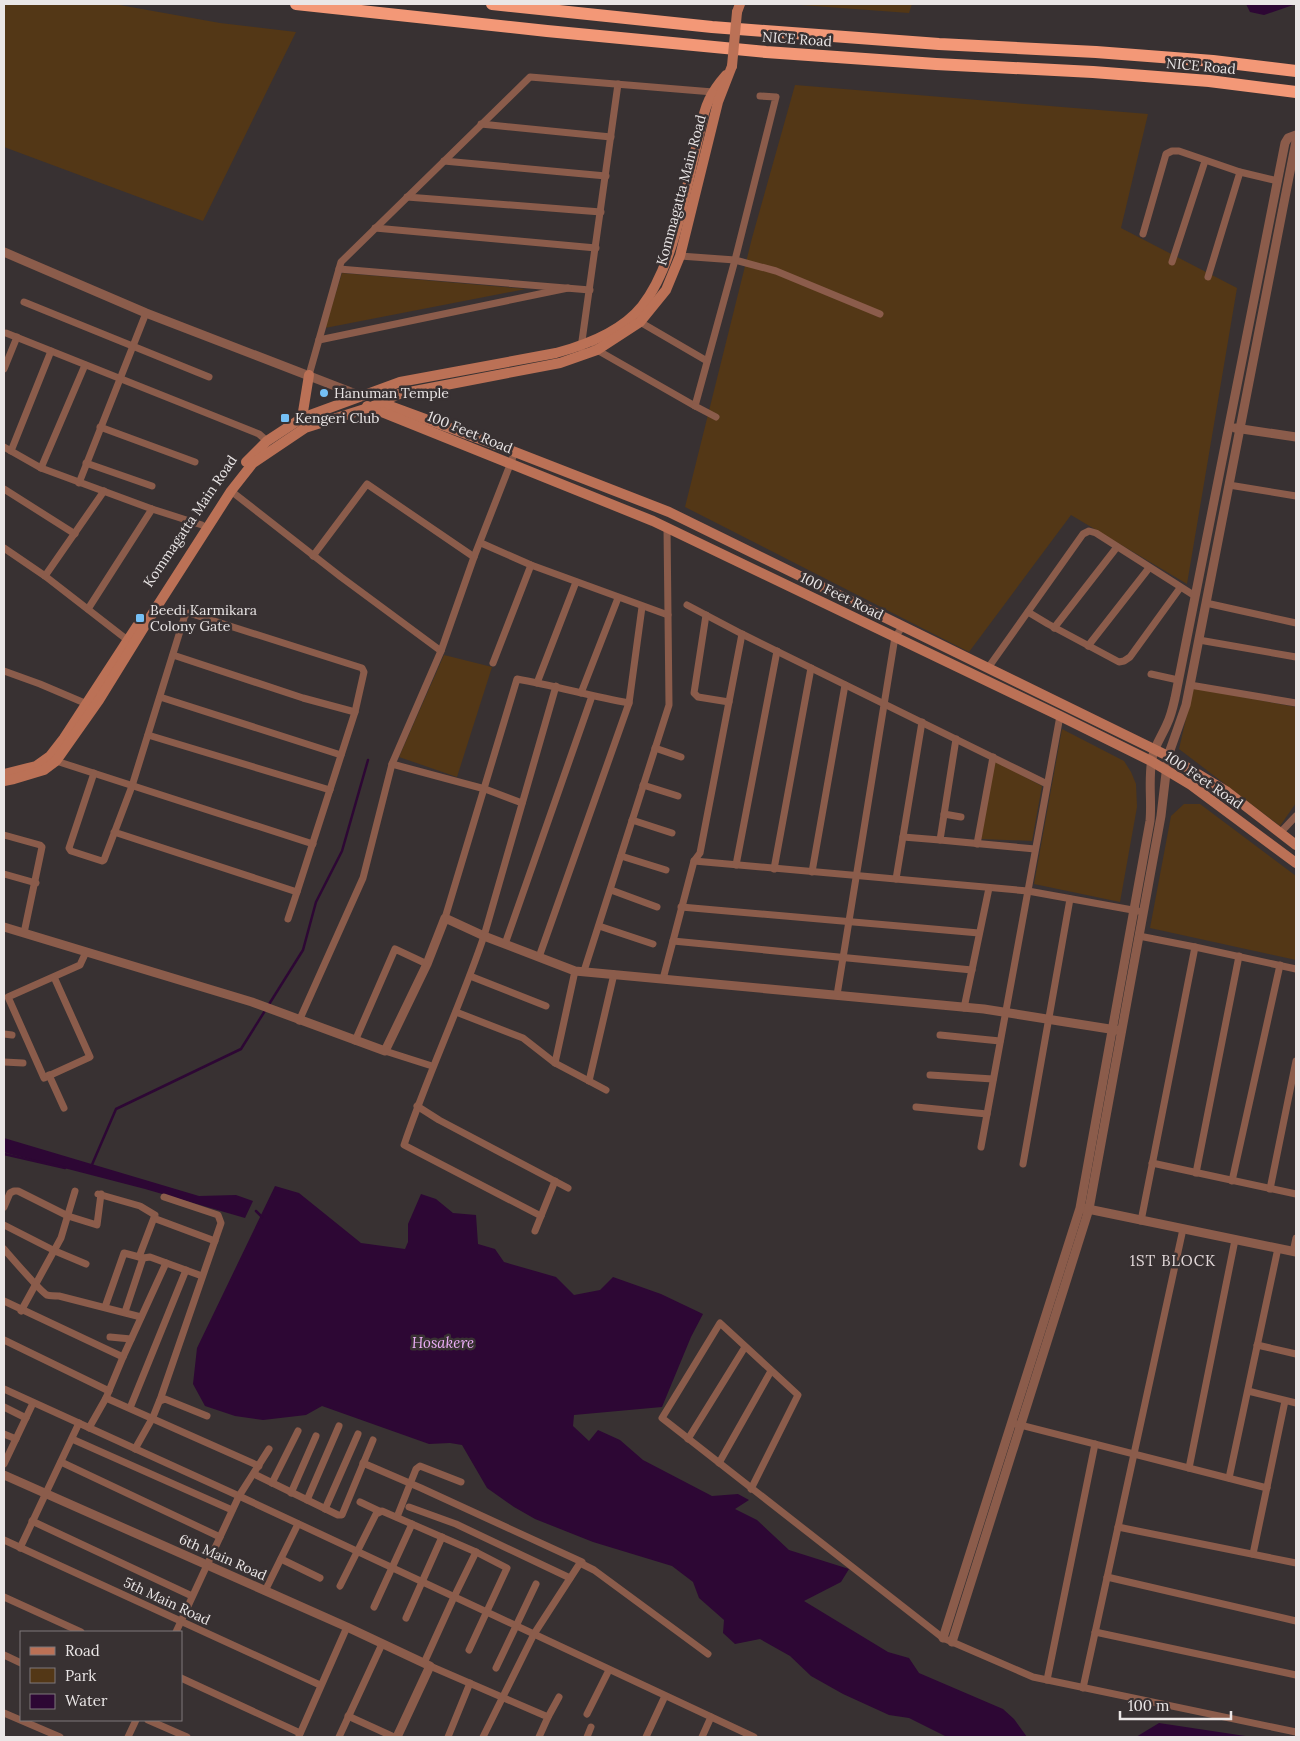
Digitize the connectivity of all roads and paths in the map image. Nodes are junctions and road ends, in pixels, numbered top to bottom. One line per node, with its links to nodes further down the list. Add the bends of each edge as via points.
1 (296, 4): 8 (highway, NICE Road, via 757,52 1093,72)
2 (492, 4): 5 (highway, NICE Road, via 712,27 1213,61)
3 (738, 8): 4 (main road, Kommagatta Main Road, bridge)
4 (732, 66): 7 (main road, Kommagatta Main Road); 25 (main road, Kommagatta Main Road, via 718,102)
5 (1296, 72)
6 (618, 84): 7 (street); 10 (street, via 530,77); 12 (street)
7 (714, 92): 40 (main road, Kommagatta Main Road, via 708,101 669,254 656,286 634,314)
8 (1296, 92)
9 (760, 96): 26 (street, via 776,97)
10 (481, 124): 12 (street); 14 (street)
11 (1296, 135): 18 (street, via 1285,143)
12 (611, 137): 17 (street)
13 (1296, 140): 57 (street)
14 (444, 161): 17 (street); 19 (street)
15 (1205, 161): 16 (street); 22 (street, via 1176,151 1166,154); 27 (street)
16 (1240, 172): 18 (street); 29 (street)
17 (606, 176): 20 (street)
18 (1278, 182): 56 (street)
19 (407, 197): 20 (street); 21 (street)
20 (601, 212): 23 (street)
21 (375, 228): 23 (street); 28 (street, via 341,262)
22 (1142, 234)
23 (596, 248): 31 (street)
24 (4, 252): 33 (street)
25 (680, 256): 26 (street); 35 (main road, Kommagatta Main Road, via 666,290)
26 (735, 260): 34 (street, via 776,270); 43 (street)
27 (1172, 262)
28 (339, 269): 30 (street); 38 (street)
29 (1208, 277)
30 (568, 288): 31 (street); 38 (street)
31 (590, 290): 42 (street)
32 (24, 302): 39 (street)
33 (146, 313): 39 (street); 46 (street)
34 (880, 314)
35 (640, 322): 40 (main road, Kommagatta Main Road); 43 (street)
36 (6, 333): 37 (street)
37 (17, 337): 41 (street); 45 (street)
38 (319, 340): 46 (street)
39 (133, 345): 47 (street); 48 (street)
40 (594, 346): 42 (main road, Kommagatta Main Road); 51 (street)
41 (51, 351): 44 (street); 61 (street)
42 (581, 351): 49 (main road, Kommagatta Main Road, via 400,382); 50 (main road, Kommagatta Main Road, via 560,363 399,394)
43 (707, 361): 51 (street)
44 (85, 365): 48 (street); 66 (street)
45 (4, 369)
46 (309, 375): 49 (street); 54 (main road)
47 (210, 377)
48 (119, 379): 55 (street); 59 (street, via 259,434)
49 (356, 398): 50 (main road, 100 Feet Road); 52 (main road, 100 Feet Road); 54 (main road, Kommagatta Main Road)
50 (381, 403): 52 (main road, Kommagatta Main Road); 62 (main road, 100 Feet Road)
51 (695, 406): 53 (street)
52 (371, 407): 54 (main road, Kommagatta Main Road); 65 (main road, 100 Feet Road)
53 (716, 417)
54 (303, 423): 59 (main road, Kommagatta Main Road); 71 (main road, Kommagatta Main Road, via 253,463)
55 (100, 427): 63 (street); 64 (street)
56 (1228, 428): 57 (street); 88 (street)
57 (1240, 429): 58 (street); 68 (street)
58 (1296, 437)
59 (267, 441): 75 (main road, Kommagatta Main Road, via 226,487)
60 (4, 447): 61 (street)
61 (11, 451): 66 (street)
62 (515, 452): 65 (street); 98 (main road, 100 Feet Road, via 662,509)
63 (195, 462)
64 (86, 463): 67 (street); 69 (street)
65 (511, 464): 76 (main road, 100 Feet Road); 78 (street)
66 (41, 468): 67 (street)
67 (79, 483): 72 (street)
68 (1229, 485): 73 (street); 90 (street)
69 (152, 486)
70 (4, 489): 77 (street)
71 (230, 491): 81 (street); 103 (main road, Kommagatta Main Road)
72 (104, 492): 74 (street); 77 (street)
73 (1296, 496)
74 (152, 508): 75 (street); 93 (street)
75 (202, 524): 103 (main road, Kommagatta Main Road)
76 (667, 527): 95 (street); 101 (main road, 100 Feet Road)
77 (75, 534): 85 (street)
78 (481, 543): 82 (street); 83 (street)
79 (1117, 547): 84 (street); 94 (street, via 1092,532 1083,534); 99 (street)
80 (4, 548): 85 (street)
81 (313, 556): 82 (street, via 367,484); 105 (street)
82 (474, 557): 105 (street)
83 (531, 565): 86 (street); 109 (street)
84 (1149, 568): 87 (street); 104 (street)
85 (46, 576): 93 (street)
86 (576, 582): 89 (street); 115 (street)
87 (1180, 588): 88 (street); 104 (street, via 1126,660 1119,662)
88 (1195, 596): 114 (street)
89 (618, 598): 92 (street); 119 (street)
90 (1206, 603): 97 (street); 102 (street)
91 (687, 605): 96 (street)
92 (642, 607): 95 (street); 123 (street)
93 (88, 609): 103 (street)
94 (1028, 612): 99 (street); 111 (street)
95 (668, 615): 132 (street, via 669,705)
96 (706, 615): 100 (street); 122 (street, via 694,693 698,698)
97 (1296, 623)
98 (903, 626): 101 (street); 111 (main road, 100 Feet Road)
99 (1054, 628): 104 (street)
100 (742, 634): 106 (street); 122 (street)
101 (895, 637): 126 (street); 128 (main road, 100 Feet Road)
102 (1199, 640): 108 (street); 116 (street)
103 (131, 642): 125 (main road, Kommagatta Main Road); 138 (main road, Kommagatta Main Road, via 99,700)
104 (1088, 646)
105 (441, 651): 140 (street)
106 (777, 651): 110 (street); 169 (street)
107 (173, 655): 121 (street); 127 (street); 127 (street, via 185,616 188,613 198,616 362,668 364,672)
108 (1296, 657)
109 (493, 663)
110 (811, 668): 117 (street); 170 (street)
111 (988, 668): 133 (main road, 100 Feet Road)
112 (4, 671): 125 (street)
113 (1151, 674): 114 (street)
114 (1178, 680): 133 (street, via 1168,724)
115 (537, 683): 118 (street); 148 (street, via 517,680)
116 (1190, 684): 124 (street); 135 (street)
117 (845, 685): 126 (street); 172 (street)
118 (556, 686): 119 (street); 151 (street)
119 (581, 693): 120 (street)
120 (592, 696): 123 (street); 195 (street)
121 (160, 697): 130 (street); 134 (street)
122 (730, 702): 167 (street, via 700,853)
123 (629, 703): 200 (street)
124 (1296, 703)
125 (87, 704): 143 (main road, Kommagatta Main Road, via 50,756 36,766)
126 (884, 704): 129 (street); 174 (street)
127 (354, 712): 134 (street)
128 (1060, 716): 139 (main road, 100 Feet Road); 145 (street)
129 (922, 722): 131 (street); 160 (street)
130 (148, 735): 147 (street); 149 (street)
131 (956, 739): 137 (street); 152 (street)
132 (655, 748): 136 (street); 146 (street)
133 (1154, 750): 135 (main road, 100 Feet Road); 139 (street)
134 (341, 755): 149 (street)
135 (1168, 756): 141 (street); 158 (main road, 100 Feet Road, via 1226,791)
136 (680, 757)
137 (993, 757): 145 (street); 163 (street)
138 (56, 760): 142 (street); 144 (main road, Kommagatta Main Road, via 44,770)
139 (1151, 761): 141 (main road, 100 Feet Road); 184 (street, via 1152,803)
140 (392, 764): 148 (street); 217 (street, via 363,878)
141 (1167, 771): 168 (main road, 100 Feet Road, via 1191,785); 184 (street)
142 (94, 773): 147 (street); 156 (street, via 69,848 102,861)
143 (4, 774)
144 (4, 781)
145 (1047, 784): 165 (street)
146 (643, 785): 150 (street); 155 (street)
147 (132, 786): 156 (street); 162 (street)
148 (485, 789): 151 (street); 185 (street)
149 (330, 790): 162 (street)
150 (678, 796)
151 (522, 803): 192 (street)
152 (944, 814): 154 (street); 161 (street)
153 (1296, 816): 158 (street)
154 (961, 817)
155 (632, 820): 157 (street); 166 (street)
156 (114, 832): 180 (street)
157 (672, 833)
158 (1280, 833): 164 (main road, 100 Feet Road)
159 (4, 835): 176 (street, via 42,847)
160 (903, 838): 161 (street); 175 (street)
161 (940, 840): 163 (street)
162 (313, 844): 180 (street)
163 (977, 844): 165 (street)
164 (1296, 845)
165 (1035, 849): 179 (street)
166 (621, 856): 171 (street); 178 (street)
167 (694, 861): 169 (street); 183 (street)
168 (1296, 863)
169 (736, 865): 170 (street)
170 (774, 869): 172 (street)
171 (666, 870)
172 (812, 872): 174 (street)
173 (4, 874): 176 (street)
174 (856, 877): 175 (street); 187 (street)
175 (896, 879): 177 (street)
176 (36, 883): 190 (street)
177 (989, 888): 179 (street); 191 (street)
178 (610, 890): 182 (street); 188 (street)
179 (1028, 891): 181 (street); 215 (street)
180 (297, 892): 186 (street)
181 (1070, 899): 184 (street); 216 (street)
182 (658, 907)
183 (681, 907): 187 (street); 194 (street)
184 (1139, 911): 193 (street); 218 (street)
185 (445, 918): 192 (street); 202 (street)
186 (288, 919)
187 (849, 922): 191 (street); 201 (street)
188 (599, 926): 196 (street); 206 (street)
189 (4, 927): 190 (street)
190 (24, 933): 198 (street)
191 (979, 933): 205 (street)
192 (484, 936): 195 (street); 208 (street)
193 (1139, 936): 197 (street); 218 (street)
194 (673, 941): 201 (street); 210 (street)
195 (505, 944): 200 (street)
196 (653, 944)
197 (1195, 946): 199 (street); 240 (street)
198 (86, 952): 209 (street, via 80,965); 217 (street, via 252,1002)
199 (1239, 956): 203 (street); 242 (street)
200 (539, 957): 206 (street)
201 (843, 958): 205 (street); 211 (street)
202 (427, 964): 222 (street, via 395,949); 224 (street)
203 (1280, 965): 204 (street); 243 (street)
204 (1296, 969)
205 (972, 970): 213 (street)
206 (579, 971): 207 (street); 228 (street)
207 (614, 974): 210 (street); 233 (street)
208 (470, 976): 212 (street); 214 (street)
209 (54, 977): 231 (street, via 90,1057); 231 (street, via 8,997 44,1078)
210 (663, 979): 211 (street)
211 (837, 995): 213 (street)
212 (546, 1006)
213 (964, 1008): 215 (street)
214 (456, 1012): 228 (street, via 523,1038); 229 (street)
215 (1006, 1013): 216 (street); 223 (street)
216 (1048, 1019): 218 (street); 241 (street)
217 (299, 1021): 222 (street)
218 (1117, 1030): 251 (street)
219 (4, 1034): 220 (street)
220 (12, 1035)
221 (940, 1035): 223 (street)
222 (355, 1041): 224 (street)
223 (1000, 1041): 232 (street)
224 (385, 1051): 229 (street)
225 (1296, 1061): 246 (street)
226 (4, 1062): 227 (street)
227 (23, 1063)
228 (555, 1063): 233 (street)
229 (432, 1066): 235 (street)
230 (930, 1074): 232 (street)
231 (49, 1075): 236 (street)
232 (993, 1079): 238 (street)
233 (589, 1081): 234 (street)
234 (606, 1090)
235 (417, 1106): 244 (street); 253 (street, via 404,1145)
236 (64, 1108)
237 (916, 1108): 238 (street)
238 (987, 1114): 239 (street)
239 (981, 1147)
240 (1152, 1163): 242 (street); 255 (street)
241 (1022, 1164)
242 (1196, 1172): 243 (street)
243 (1232, 1180): 246 (street)
244 (556, 1181): 245 (street); 253 (street)
245 (568, 1188)
246 (1270, 1189): 248 (street)
247 (75, 1192): 252 (street)
248 (1296, 1194)
249 (164, 1197): 261 (street, via 218,1215 221,1223)
250 (4, 1207): 252 (street, via 14,1191)
251 (1085, 1209): 255 (street); 297 (street); 299 (street)
252 (68, 1216): 264 (street); 266 (street, via 97,1225 98,1194 140,1206 155,1215)
253 (541, 1216): 258 (street)
254 (156, 1219): 261 (street)
255 (1141, 1221): 257 (street)
256 (4, 1225): 264 (street)
257 (1183, 1229): 260 (street); 313 (street)
258 (535, 1231)
259 (1296, 1238): 265 (street)
260 (1235, 1240): 262 (street); 319 (street)
261 (215, 1241): 270 (street)
262 (1278, 1248): 265 (street); 280 (street)
263 (4, 1249): 271 (street)
264 (55, 1251): 268 (street); 271 (street)
265 (1295, 1252)
266 (141, 1258): 267 (street); 273 (street, via 124,1253); 275 (street)
267 (166, 1262): 269 (street); 276 (street)
268 (86, 1264)
269 (186, 1270): 270 (street); 293 (street)
270 (202, 1276): 288 (street)
271 (36, 1283): 273 (street, via 48,1295); 274 (street)
272 (4, 1301): 274 (street)
273 (105, 1307): 275 (street)
274 (21, 1311): 283 (street)
275 (125, 1312): 276 (street)
276 (140, 1317): 278 (street)
277 (110, 1337): 278 (street)
278 (131, 1339): 283 (street)
279 (4, 1340): 287 (street)
280 (1258, 1345): 282 (street); 286 (street)
281 (745, 1347): 284 (street); 308 (street); 308 (street, via 720,1323 662,1418)
282 (1296, 1352)
283 (123, 1357): 287 (street)
284 (771, 1371): 316 (street); 327 (street, via 798,1395)
285 (4, 1389): 290 (street)
286 (1248, 1391): 289 (street); 322 (street)
287 (108, 1395): 293 (street); 301 (street)
288 (160, 1401): 294 (street, via 165,1399); 295 (street)
289 (1285, 1401): 291 (street); 326 (street)
290 (33, 1402): 296 (street); 298 (street)
291 (1296, 1404)
292 (4, 1407): 296 (street)
293 (130, 1408): 295 (street)
294 (207, 1416)
295 (153, 1417): 311 (street); 318 (street)
296 (26, 1418): 306 (street)
297 (1011, 1422): 299 (street); 375 (street)
298 (79, 1423): 301 (street); 307 (street)
299 (1022, 1425): 310 (street); 376 (street)
300 (339, 1426): 331 (street)
301 (90, 1428): 311 (street)
302 (298, 1431): 324 (street)
303 (4, 1434): 306 (street)
304 (358, 1434): 334 (street)
305 (316, 1436): 328 (street)
306 (16, 1439): 317 (street)
307 (72, 1439): 314 (street); 335 (street)
308 (688, 1439): 316 (street)
309 (373, 1440): 315 (street)
310 (1096, 1444): 313 (street); 387 (street)
311 (135, 1449): 330 (street)
312 (269, 1449): 318 (street)
313 (1134, 1454): 319 (street); 341 (street)
314 (61, 1462): 329 (street); 342 (street)
315 (363, 1462): 325 (street); 334 (street, via 342,1515)
316 (719, 1463): 327 (street)
317 (4, 1464)
318 (260, 1466): 320 (street)
319 (1189, 1468): 322 (street)
320 (254, 1474): 324 (street); 330 (street)
321 (4, 1475): 329 (street, 6th Main Road)
322 (1229, 1478): 326 (street)
323 (461, 1482): 325 (street, via 420,1466)
324 (272, 1483): 328 (street)
325 (412, 1484): 337 (street); 350 (street)
326 (1267, 1488): 348 (street)
327 (751, 1489): 375 (street)
328 (291, 1493): 331 (street)
329 (46, 1494): 338 (street); 352 (street, 6th Main Road)
330 (239, 1496): 335 (street); 339 (street)
331 (307, 1500): 334 (street)
332 (360, 1502): 336 (street)
333 (409, 1507): 356 (street, via 456,1524)
334 (325, 1508)
335 (232, 1510): 342 (street)
336 (379, 1511): 337 (street); 346 (street)
337 (397, 1517): 340 (street)
338 (32, 1522): 345 (street); 361 (street)
339 (298, 1524): 346 (street); 349 (street)
340 (412, 1524): 343 (street); 353 (street)
341 (1118, 1527): 348 (street); 354 (street)
342 (220, 1537): 352 (street)
343 (442, 1537): 347 (street); 357 (street)
344 (4, 1540): 345 (street, 5th Main Road)
345 (20, 1548): 368 (street, 5th Main Road)
346 (358, 1552): 353 (street); 359 (street)
347 (476, 1552): 362 (street); 365 (street, via 507,1568)
348 (1252, 1554): 351 (street)
349 (281, 1559): 355 (street); 360 (street)
350 (582, 1562): 356 (street); 379 (street)
351 (1296, 1563)
352 (206, 1564): 360 (street, 6th Main Road); 361 (street)
353 (392, 1568): 357 (street); 364 (street)
354 (1107, 1577): 367 (street); 373 (street)
355 (320, 1578)
356 (570, 1578): 374 (street)
357 (421, 1581): 362 (street); 366 (street)
358 (536, 1584): 369 (street)
359 (340, 1586)
360 (266, 1591): 370 (street, 6th Main Road)
361 (192, 1596): 368 (street)
362 (454, 1596): 365 (street); 382 (street)
363 (4, 1597): 371 (street)
364 (374, 1607)
365 (486, 1612): 369 (street); 378 (street)
366 (406, 1618)
367 (1296, 1621)
368 (181, 1622): 372 (street); 389 (street, 5th Main Road)
369 (516, 1626): 374 (street); 383 (street)
370 (347, 1627): 377 (street, 6th Main Road); 389 (street)
371 (79, 1631)
372 (176, 1631)
373 (1095, 1632): 385 (street); 390 (street)
374 (534, 1634): 384 (street); 392 (street)
375 (943, 1638): 376 (street)
376 (952, 1642): 387 (street)
377 (382, 1644): 382 (street, 6th Main Road); 396 (street)
378 (469, 1650)
379 (708, 1654)
380 (4, 1655): 381 (street)
381 (20, 1662)
382 (427, 1665): 388 (street); 410 (street)
383 (496, 1668)
384 (609, 1670): 391 (street); 395 (street)
385 (1296, 1675)
386 (182, 1678): 405 (street)
387 (1047, 1680): 390 (street)
388 (470, 1683): 392 (street); 411 (street)
389 (320, 1686): 405 (street)
390 (1083, 1688): 404 (street)
391 (665, 1696): 398 (street); 415 (street)
392 (501, 1697): 397 (street); 412 (street)
393 (559, 1697): 397 (street)
394 (4, 1713): 399 (street)
395 (587, 1714)
396 (348, 1716): 409 (street); 410 (street)
397 (548, 1717): 413 (street)
398 (711, 1717): 416 (street); 417 (street)
399 (20, 1720)
400 (23, 1721): 406 (street)
401 (136, 1721): 407 (street)
402 (150, 1721): 408 (street)
403 (591, 1727): 414 (street)
404 (1296, 1732)
405 (299, 1735)
406 (60, 1737)
407 (128, 1737)
408 (186, 1737)
409 (339, 1737)
410 (395, 1737)
411 (448, 1737)
412 (483, 1737)
413 (539, 1737)
414 (586, 1737)
415 (646, 1737)
416 (702, 1737)
417 (754, 1737)

